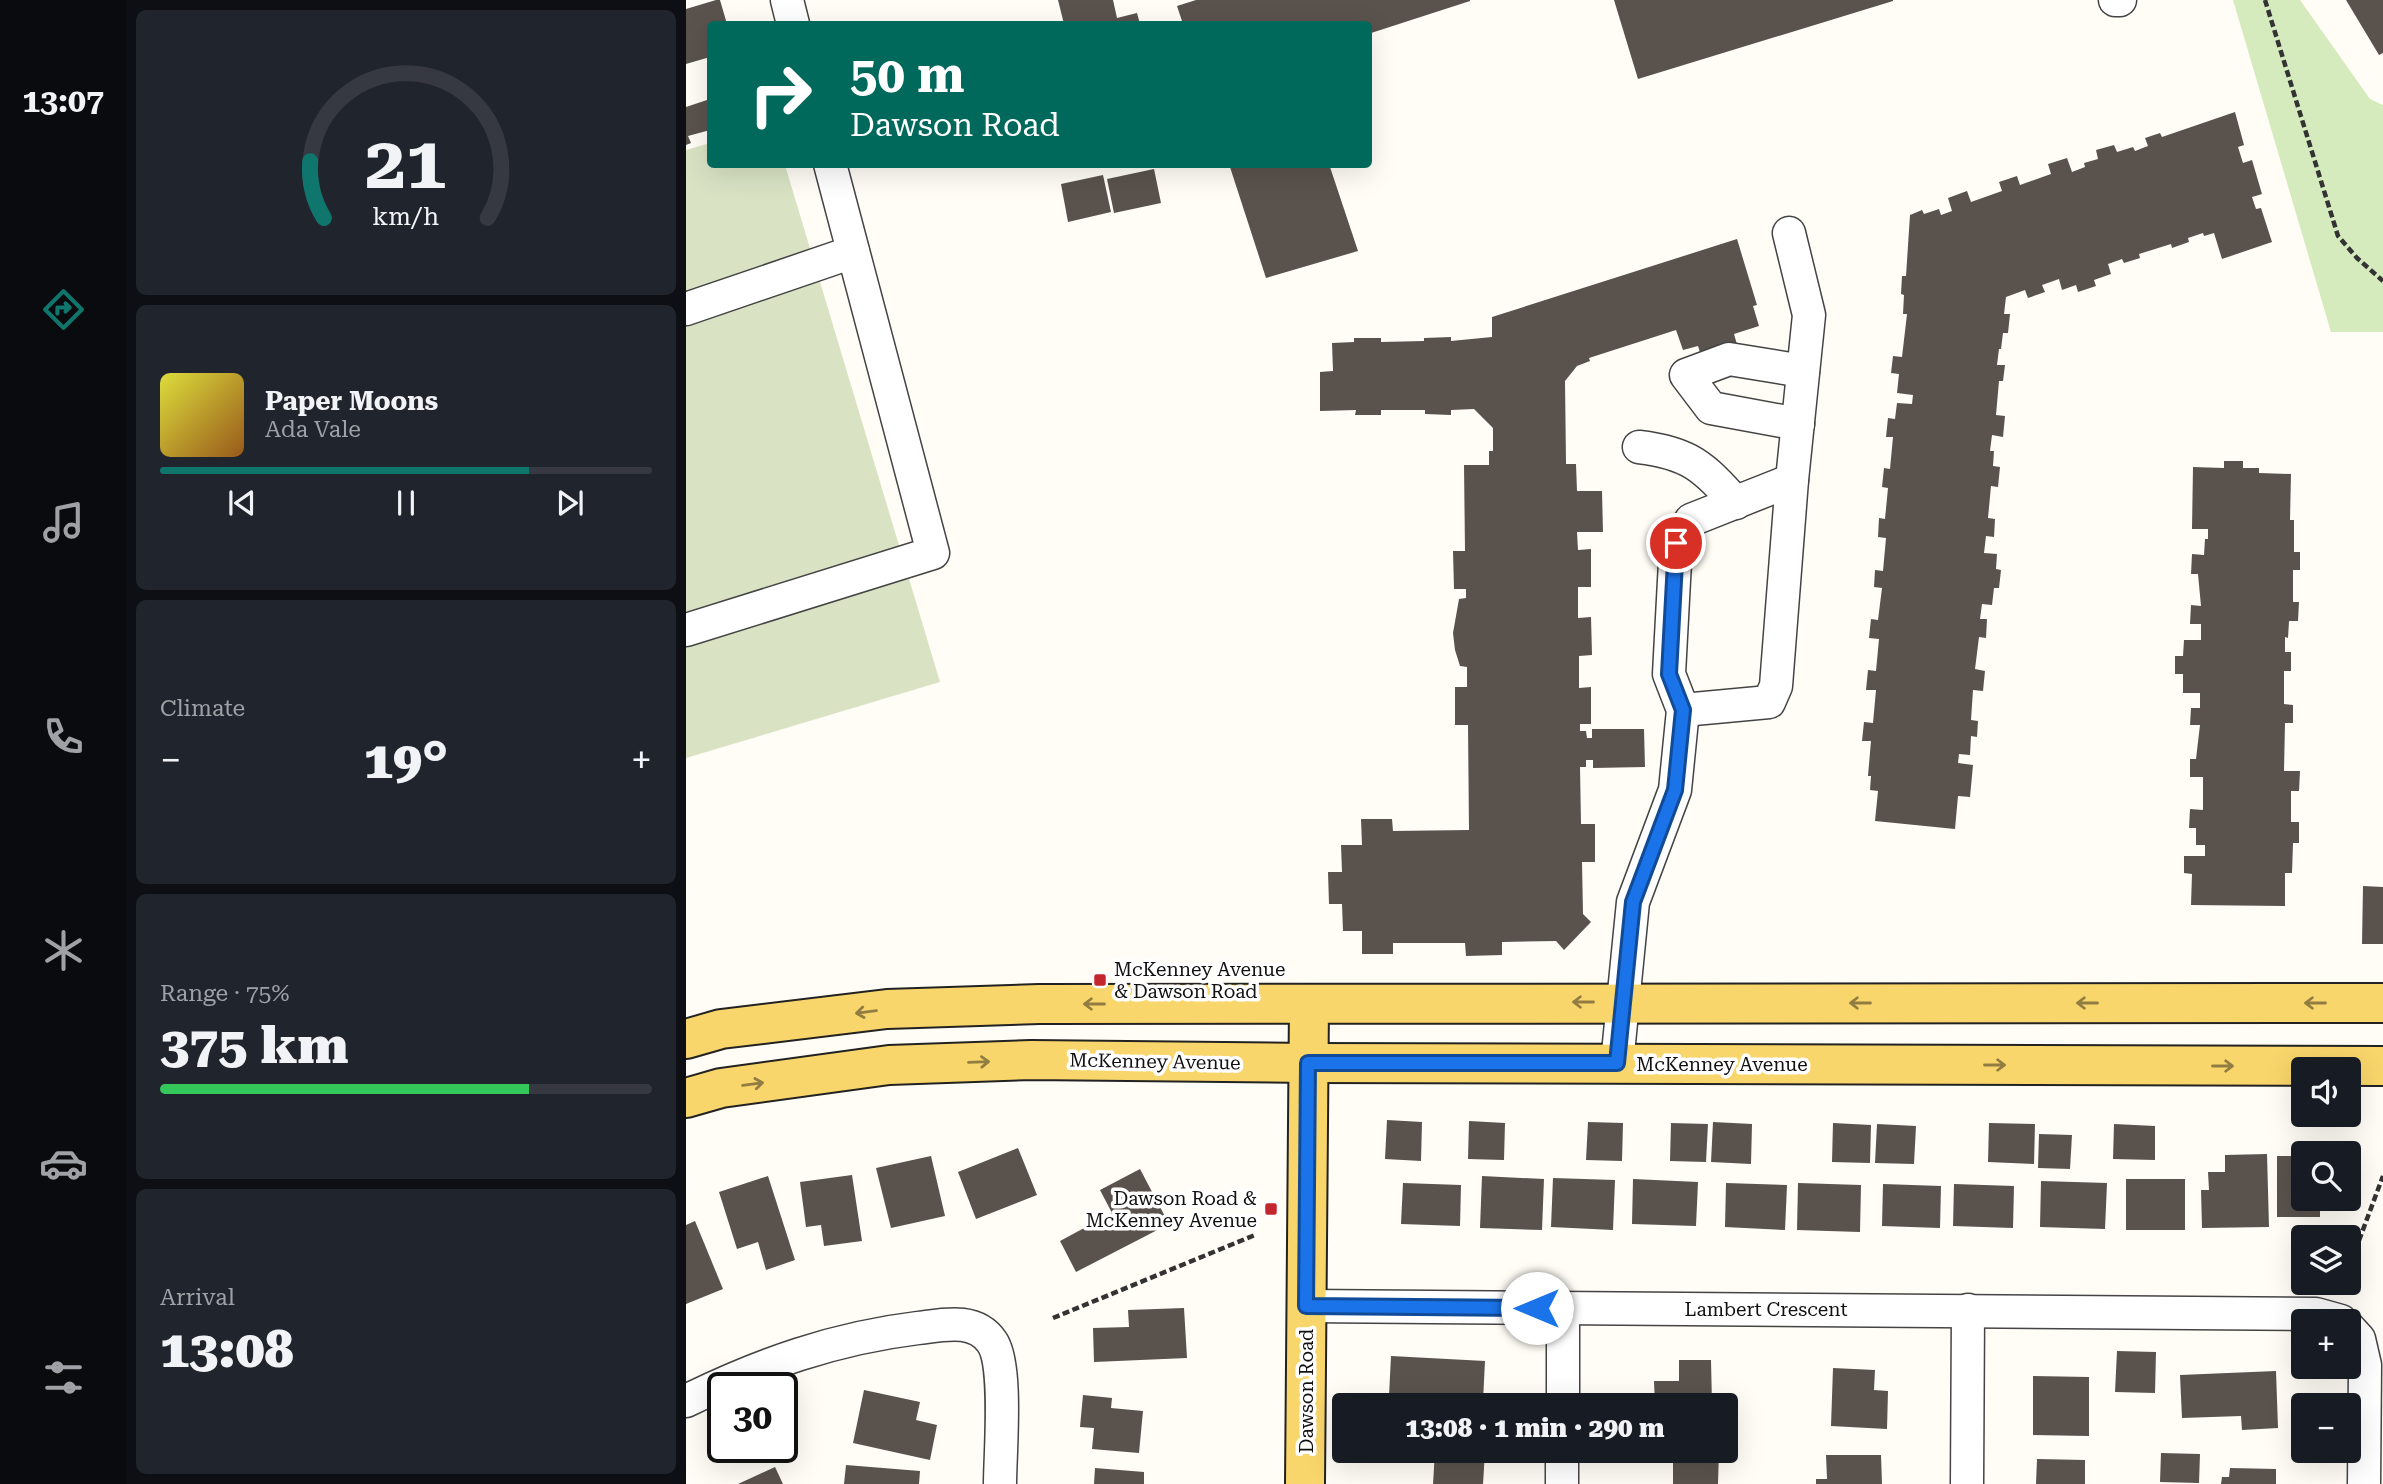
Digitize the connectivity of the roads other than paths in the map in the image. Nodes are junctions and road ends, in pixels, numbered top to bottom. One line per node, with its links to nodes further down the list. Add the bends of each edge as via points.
1 (787, 0): 2 (street)
2 (792, 21)
3 (831, 168): 5 (street)
4 (1789, 233): 7 (street, via 1809,315)
5 (853, 252): 6 (street); 12 (street, via 933,554)
6 (686, 309)
7 (1803, 372): 8 (street); 8 (street, via 1730,359 1686,375 1711,408)
8 (1798, 424): 10 (street)
9 (1639, 447): 11 (street, via 1681,456 1708,471)
10 (1792, 480): 11 (street); 13 (street, via 1776,686 1769,702)
11 (1736, 503): 13 (street, via 1691,520 1676,543 1669,674)
12 (686, 630)
13 (1683, 710): 14 (street, via 1675,790 1633,902)
14 (1622, 1002): 15 (main road, one-way to 14); 16 (main road, one-way to 16); 19 (street)
15 (2383, 1003)
16 (1309, 1004): 17 (main road, one-way to 17, via 887,1009 721,1029); 18 (main road, Dawson Road)
17 (686, 1039)
18 (1308, 1063): 19 (main road, McKenney Avenue); 21 (main road, McKenney Avenue, one-way to 18, via 721,1088 889,1065 1031,1060); 22 (main road, Dawson Road)
19 (1617, 1063): 20 (main road, McKenney Avenue, one-way to 20)
20 (2383, 1066)
21 (686, 1098)
22 (1306, 1306): 23 (street, Lambert Crescent); 31 (main road, Dawson Road)
23 (1563, 1308): 24 (street, Lambert Crescent); 27 (street)
24 (1968, 1310): 25 (street, Lambert Crescent); 33 (street)
25 (2291, 1314)
26 (2361, 1348): 34 (street, via 2365,1366)
27 (1563, 1393)
28 (686, 1401): 30 (street, via 780,1359 827,1344 880,1332 955,1323 972,1326 991,1340 998,1352)
29 (1562, 1463): 32 (street)
30 (1000, 1484)
31 (1305, 1484)
32 (1562, 1484)
33 (1967, 1484)
34 (2364, 1484)

